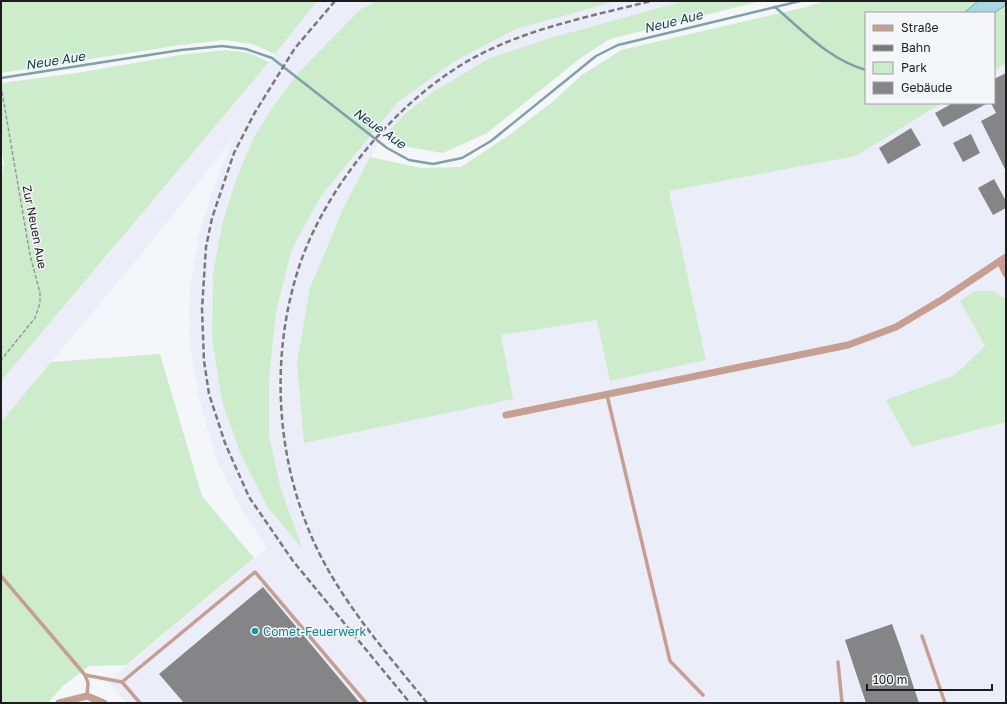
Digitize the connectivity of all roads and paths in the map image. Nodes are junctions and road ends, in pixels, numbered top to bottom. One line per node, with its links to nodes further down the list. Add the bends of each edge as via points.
1 (1, 86): 5 (path, Zur Neuen Aue, via 30,255 40,293 35,318)
2 (1006, 257): 3 (street)
3 (1000, 262): 4 (street); 6 (street, via 896,327 848,345)
4 (1006, 274)
5 (1, 360)
6 (607, 395): 7 (street); 13 (lane, via 670,661)
7 (506, 415)
8 (1, 576): 11 (lane)
9 (922, 636): 20 (lane)
10 (838, 662): 19 (lane)
11 (85, 675): 12 (lane); 14 (lane, via 88,683)
12 (122, 682): 17 (lane); 18 (lane, via 255,572)
13 (703, 695)
14 (87, 696): 15 (street); 16 (street)
15 (59, 703)
16 (104, 703)
17 (140, 703)
18 (366, 703)
19 (842, 703)
20 (944, 703)

